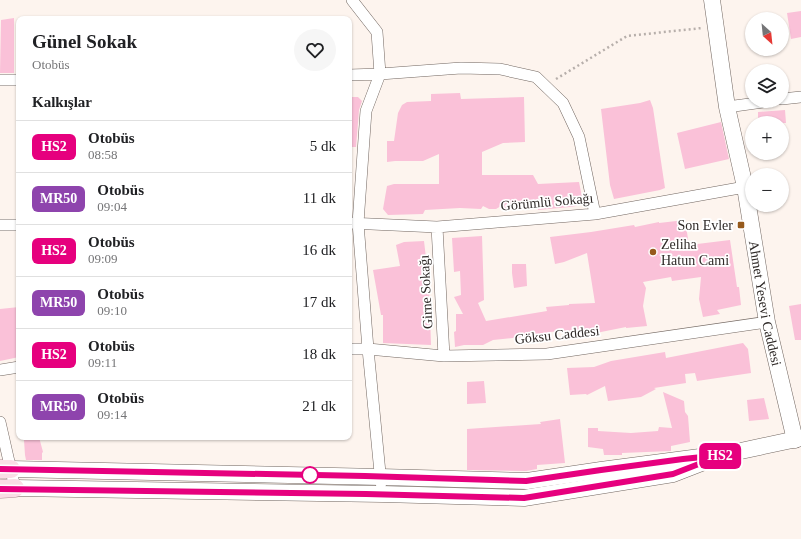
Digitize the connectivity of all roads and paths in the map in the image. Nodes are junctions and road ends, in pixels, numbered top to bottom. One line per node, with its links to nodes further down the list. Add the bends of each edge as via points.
1 (352, 0): 4 (street, via 377,32)
2 (712, 0): 3 (main road, Ahmet Yesevi Caddesi)
3 (716, 26): 8 (path, via 627,36); 12 (main road, Ahmet Yesevi Caddesi)
4 (380, 74): 5 (street); 8 (street, via 461,68 500,70 536,77); 16 (street, via 366,111)
5 (352, 75)
6 (0, 80): 7 (street)
7 (16, 80)
8 (546, 86): 15 (street, via 563,103 579,137)
9 (801, 97): 10 (street)
10 (789, 98)
11 (745, 105): 12 (street)
12 (727, 107): 13 (main road, Ahmet Yesevi Caddesi)
13 (745, 187): 15 (street, Görümlü Sokağı)
14 (749, 212): 20 (main road, Ahmet Yesevi Caddesi)
15 (595, 214): 19 (street, Görümlü Sokağı)
16 (354, 223): 19 (street, Görümlü Sokağı); 22 (street)
17 (0, 225): 18 (street)
18 (16, 225)
19 (437, 227): 23 (street, Girne Sokağı)
20 (767, 322): 23 (street, Göksu Caddesi, via 546,354); 27 (main road, Ahmet Yesevi Caddesi)
21 (352, 349): 22 (street, Göksu Caddesi)
22 (368, 349): 23 (street, Göksu Caddesi); 30 (street)
23 (444, 356)
24 (16, 367): 25 (street)
25 (0, 370)
26 (0, 422): 29 (street)
27 (798, 439): 28 (main road)
28 (722, 455): 30 (main road, via 526,481); 32 (main road, via 673,474 524,498)
29 (5, 469): 30 (main road); 31 (street)
30 (381, 477): 32 (street)
31 (8, 488): 32 (main road)
32 (382, 494)

